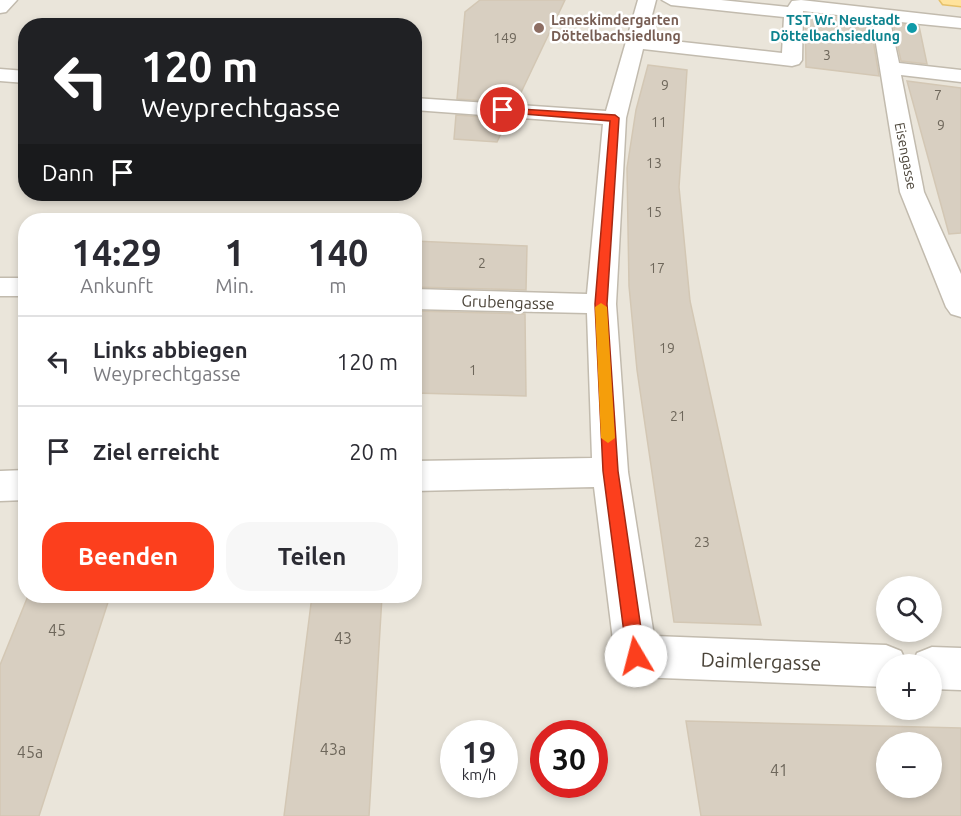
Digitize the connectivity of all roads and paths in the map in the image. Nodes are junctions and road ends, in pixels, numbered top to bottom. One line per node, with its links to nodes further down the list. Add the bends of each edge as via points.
1 (8, 0): 5 (street)
2 (671, 0): 6 (street)
3 (950, 0): 4 (main road)
4 (961, 1)
5 (0, 8)
6 (793, 13): 7 (street, via 798,5); 11 (street)
7 (880, 14): 9 (street); 12 (street, Eisengasse)
8 (647, 20): 11 (street, via 792,60); 17 (street)
9 (961, 23)
10 (769, 33): 11 (street)
11 (792, 35)
12 (889, 68): 15 (street); 22 (street, Eisengasse, via 912,192)
13 (0, 75): 14 (street)
14 (18, 76)
15 (961, 76)
16 (422, 105): 17 (street)
17 (615, 118): 21 (street)
18 (0, 287): 19 (street)
19 (18, 287)
20 (422, 299): 21 (street, Grubengasse)
21 (601, 304): 23 (street)
22 (961, 307)
23 (610, 471): 24 (street); 27 (street, Daimlergasse, via 636,656)
24 (422, 476)
25 (18, 485): 26 (street)
26 (0, 486)
27 (876, 666)
28 (942, 668): 29 (street)
29 (961, 669)

